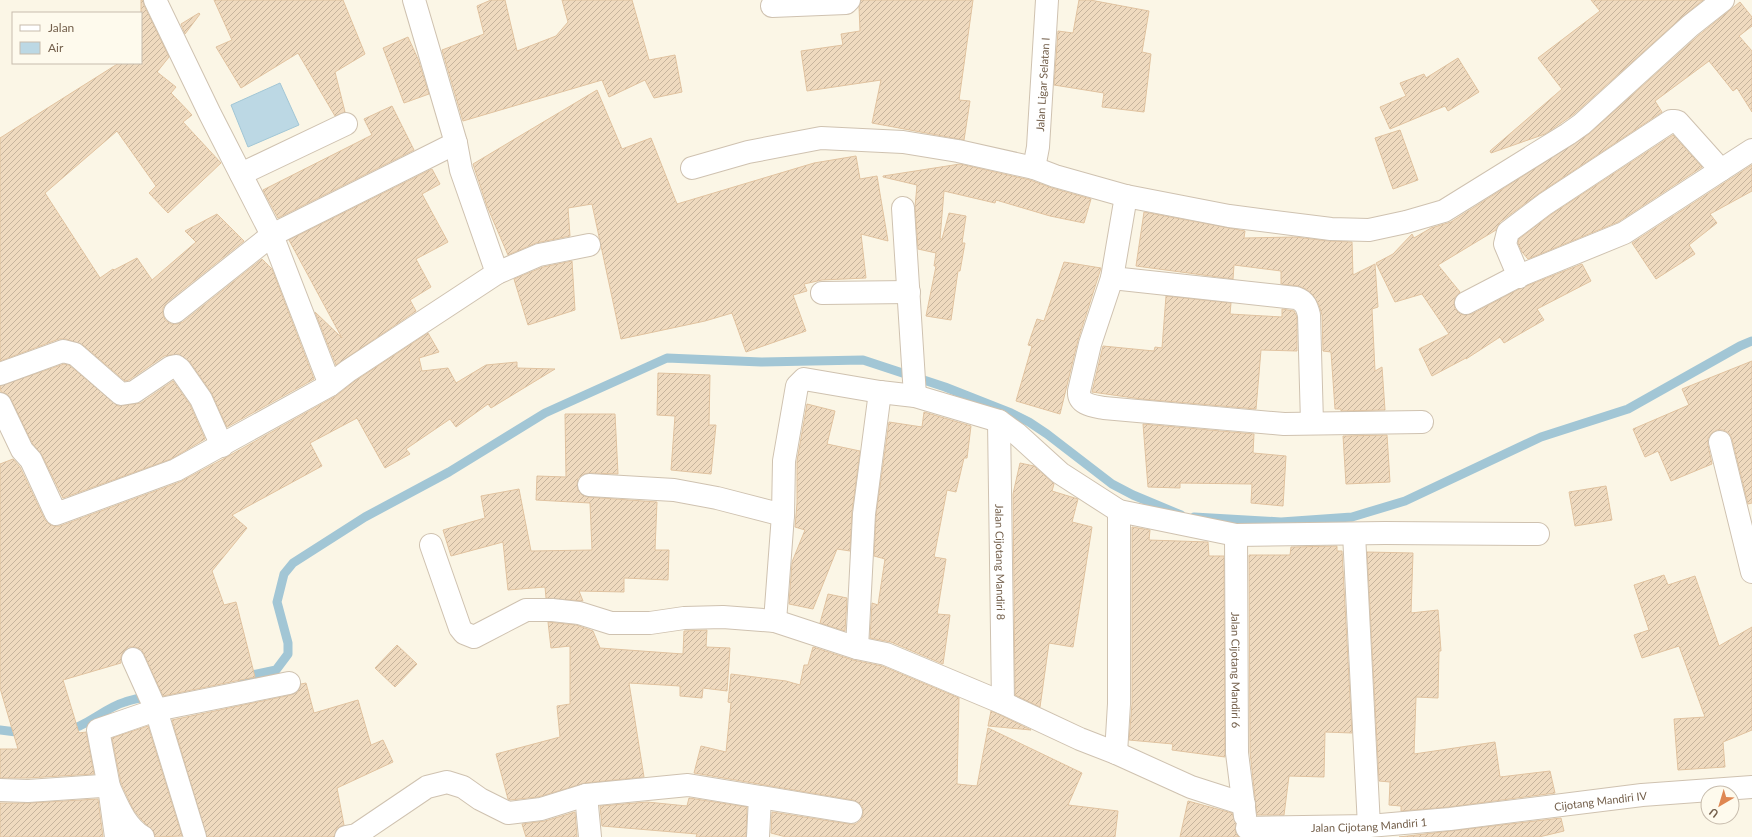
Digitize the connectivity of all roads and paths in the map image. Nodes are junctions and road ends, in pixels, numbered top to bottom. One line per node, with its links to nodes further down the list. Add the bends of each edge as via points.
1 (155, 0): 13 (street)
2 (414, 0): 8 (street)
3 (849, 0): 6 (street, via 846,3)
4 (1047, 0): 11 (street, Jalan Ligar Selatan I, via 1038,147)
5 (1723, 0): 14 (street, via 1690,26 1582,124 1444,211 1369,230 1331,229 1229,216)
6 (772, 6)
7 (346, 124): 13 (street)
8 (456, 143): 16 (street); 18 (street, via 461,170)
9 (1752, 150): 12 (street)
10 (692, 168): 11 (street, via 748,152 821,138 903,142)
11 (1034, 168): 14 (street)
12 (1721, 170): 19 (street, via 1624,233); 19 (street, via 1678,122 1671,122 1550,201 1508,232 1505,244)
13 (241, 174): 16 (street)
14 (1126, 196): 20 (street)
15 (904, 208): 21 (street)
16 (272, 235): 24 (street); 26 (street)
17 (589, 245): 18 (street, via 539,255)
18 (497, 273): 26 (street)
19 (1519, 277): 23 (street)
20 (1112, 278): 32 (street, via 1301,300 1305,303 1309,316); 32 (street, via 1090,344 1079,391 1080,398 1086,404 1104,408 1284,424)
21 (909, 292): 22 (street); 28 (street)
22 (822, 293)
23 (1466, 303)
24 (175, 312)
25 (0, 374): 34 (street, via 63,351 75,354 121,394 134,392 176,366 201,399)
26 (330, 385): 34 (street)
27 (880, 392): 28 (street); 37 (street, via 810,379 800,381 784,461); 44 (street, via 864,514)
28 (915, 396): 30 (street)
29 (0, 404): 34 (street, via 22,450 31,460 56,514 176,470)
30 (1000, 421): 36 (street, via 1060,473); 47 (street, Jalan Cijotang Mandiri 8)
31 (1422, 422): 32 (street)
32 (1312, 423)
33 (1720, 442): 42 (street)
34 (222, 446)
35 (589, 485): 37 (street, via 674,490)
36 (1119, 511): 40 (street); 49 (street, via 1119,704)
37 (783, 515): 43 (street)
38 (1354, 534): 39 (street); 40 (street); 57 (street)
39 (1538, 534)
40 (1236, 535): 55 (street, Jalan Cijotang Mandiri 6, via 1237,753)
41 (431, 545): 43 (street, via 460,628 464,633 474,637 526,610 579,614 611,623 650,623 684,618 723,617)
42 (1752, 572)
43 (775, 622): 44 (street)
44 (858, 648): 47 (street, via 886,654)
45 (133, 659): 48 (street)
46 (288, 683): 48 (street)
47 (1003, 703): 49 (street, via 1080,739)
48 (156, 710): 50 (street, via 98,730); 62 (street)
49 (1116, 752): 55 (street, via 1190,787)
50 (110, 787): 52 (street); 60 (street); 61 (street, via 120,811 134,832)
51 (1752, 787): 58 (street, Cijotang Mandiri IV, via 1642,795)
52 (0, 790)
53 (586, 795): 54 (street, via 688,785); 63 (street, via 541,809 508,813 463,787 447,782 427,787 356,835); 64 (street)
54 (760, 797): 56 (street); 65 (street)
55 (1244, 804): 59 (street, Jalan Cijotang Mandiri 6)
56 (851, 812)
57 (1369, 826): 58 (street, Jalan Cijotang Mandiri 1); 59 (street, Jalan Cijotang Mandiri 1)
58 (1450, 828)
59 (1246, 833)
60 (116, 837)
61 (143, 837)
62 (196, 837)
63 (346, 837)
64 (590, 837)
65 (758, 837)

